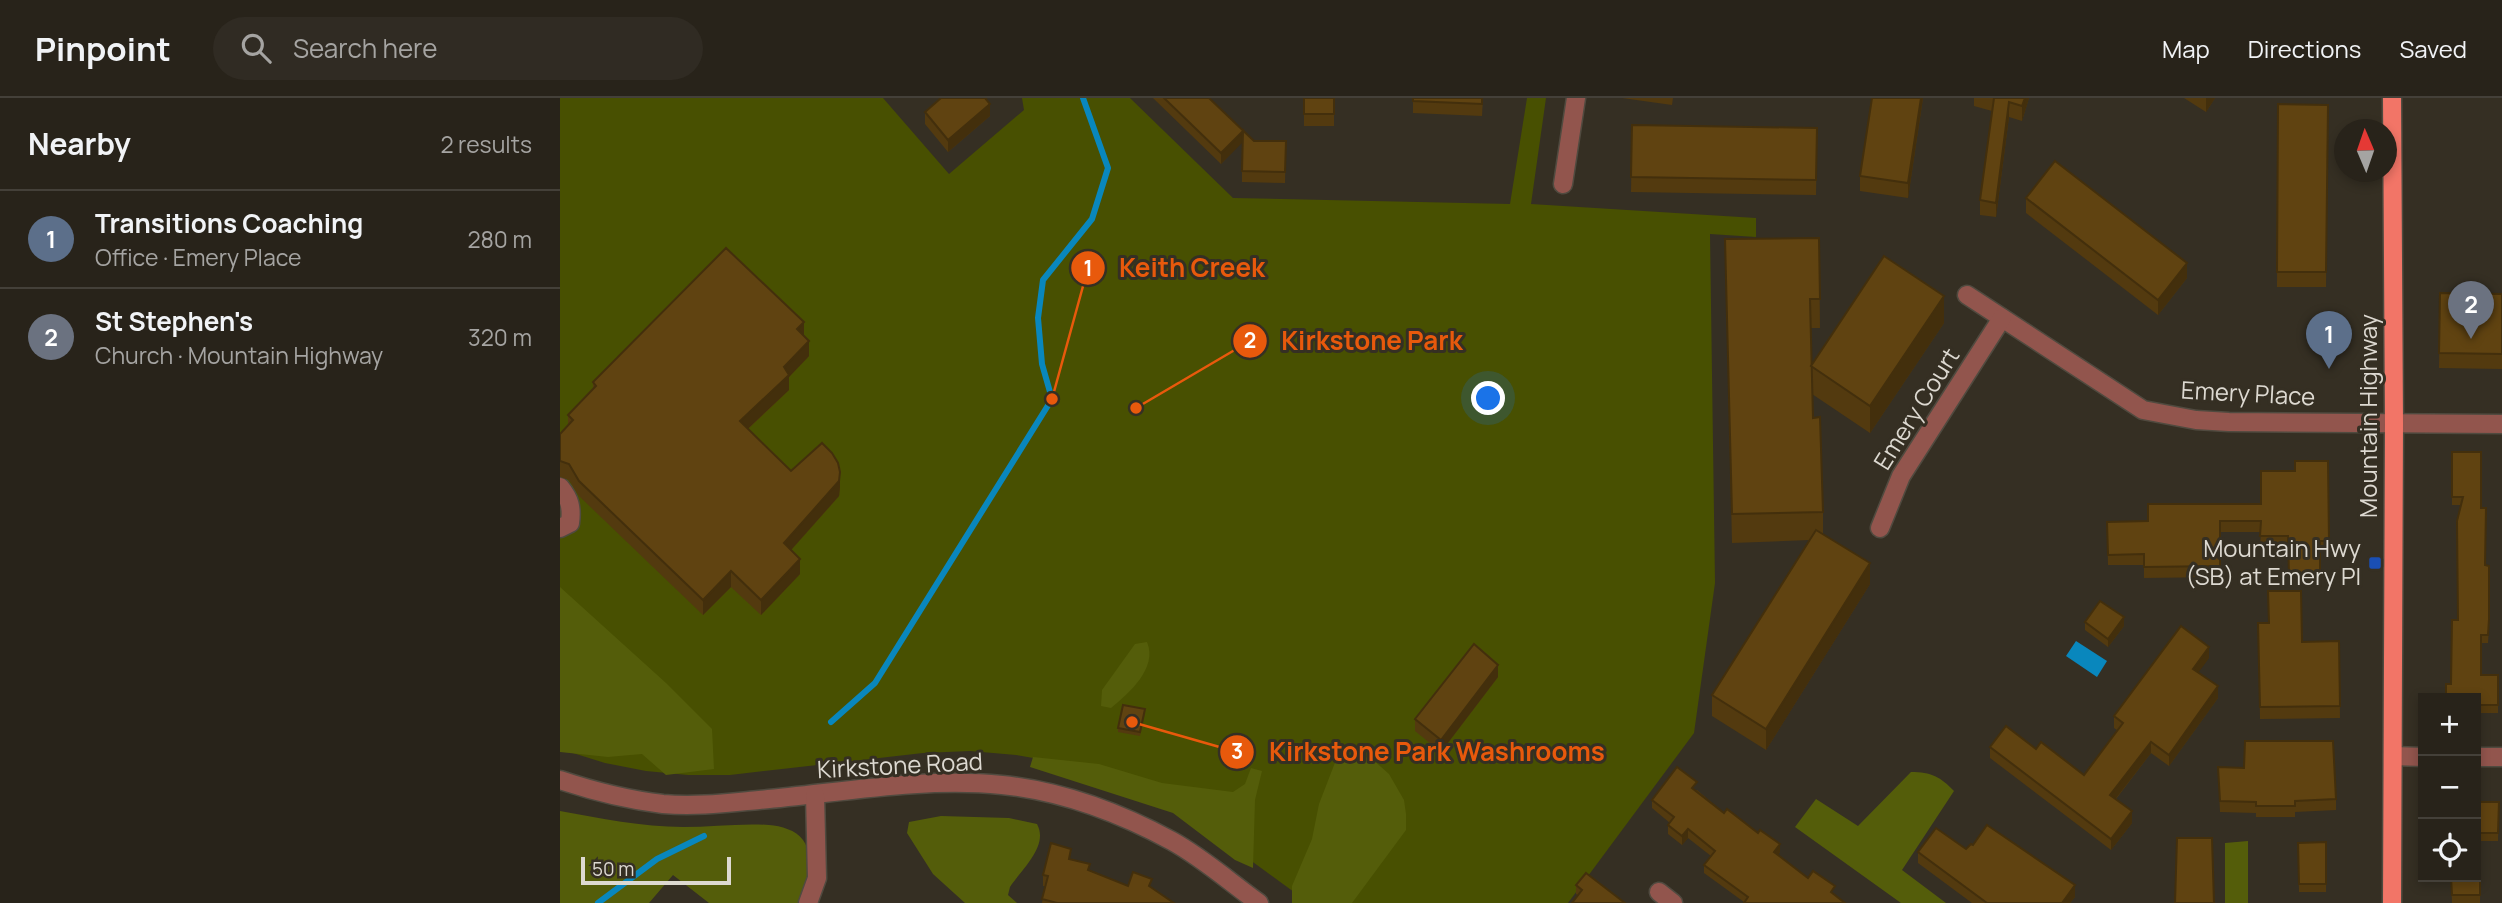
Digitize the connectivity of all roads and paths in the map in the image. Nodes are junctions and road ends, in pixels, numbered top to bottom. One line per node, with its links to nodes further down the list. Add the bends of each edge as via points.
1 (1576, 98): 3 (street)
2 (2392, 98): 6 (main road, Mountain Highway)
3 (1563, 184)
4 (1967, 295): 5 (street, Emery Place)
5 (2002, 318): 6 (street, Emery Place, via 2143,410 2229,422); 10 (street, Emery Court, via 1901,476)
6 (2394, 423): 7 (street, Emery Place); 11 (main road, Mountain Highway)
7 (2502, 424)
8 (560, 487): 9 (street, via 571,510 569,523)
9 (560, 528)
10 (1880, 528)
11 (2393, 756): 12 (street); 19 (main road, Mountain Highway)
12 (2418, 757)
13 (2481, 757): 14 (street)
14 (2502, 757)
15 (560, 780): 16 (street, Kirkstone Road, via 664,804)
16 (816, 795): 17 (street, via 817,878); 18 (street, Kirkstone Road, via 960,783 1002,785 1077,800 1174,842)
17 (807, 903)
18 (1259, 903)
19 (2392, 903)

